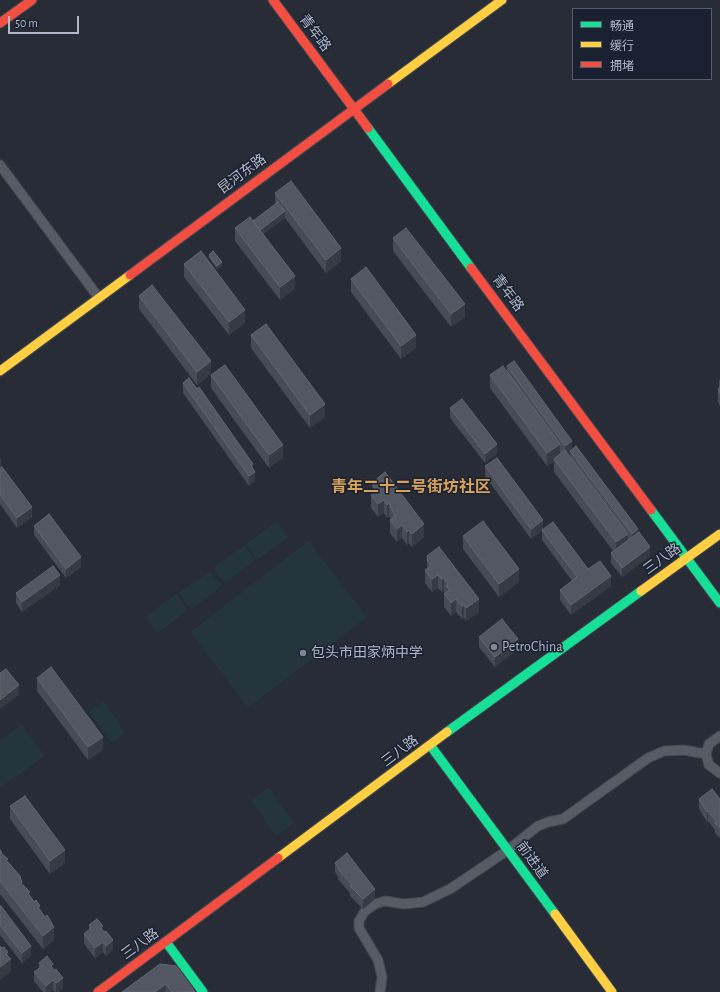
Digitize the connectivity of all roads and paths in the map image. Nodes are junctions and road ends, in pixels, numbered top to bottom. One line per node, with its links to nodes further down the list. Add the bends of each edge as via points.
1 (32, 0): 4 (main road)
2 (273, 0): 5 (main road, 青年路)
3 (502, 0): 5 (main road, 昆河东路)
4 (0, 23)
5 (354, 108): 7 (main road, 昆河东路); 10 (main road, 青年路)
6 (0, 165): 7 (street)
7 (99, 298): 8 (main road, 昆河东路)
8 (0, 371)
9 (720, 534): 10 (main road, 三八路)
10 (687, 558): 11 (main road, 青年路); 13 (main road, 三八路)
11 (720, 603)
12 (720, 736): 14 (street, via 709,744)
13 (430, 745): 16 (main road, 前进道); 17 (main road, 三八路)
14 (706, 754): 15 (street, via 710,765); 16 (street, via 684,750 664,751 648,758 564,818 538,826)
15 (720, 773)
16 (508, 850): 20 (street, via 450,889 423,902 404,904 385,901 365,911 358,921 359,928 378,960 382,977); 21 (main road, 前进道)
17 (166, 942): 18 (main road, 三八路); 19 (main road)
18 (98, 992)
19 (203, 992)
20 (380, 992)
21 (612, 992)

